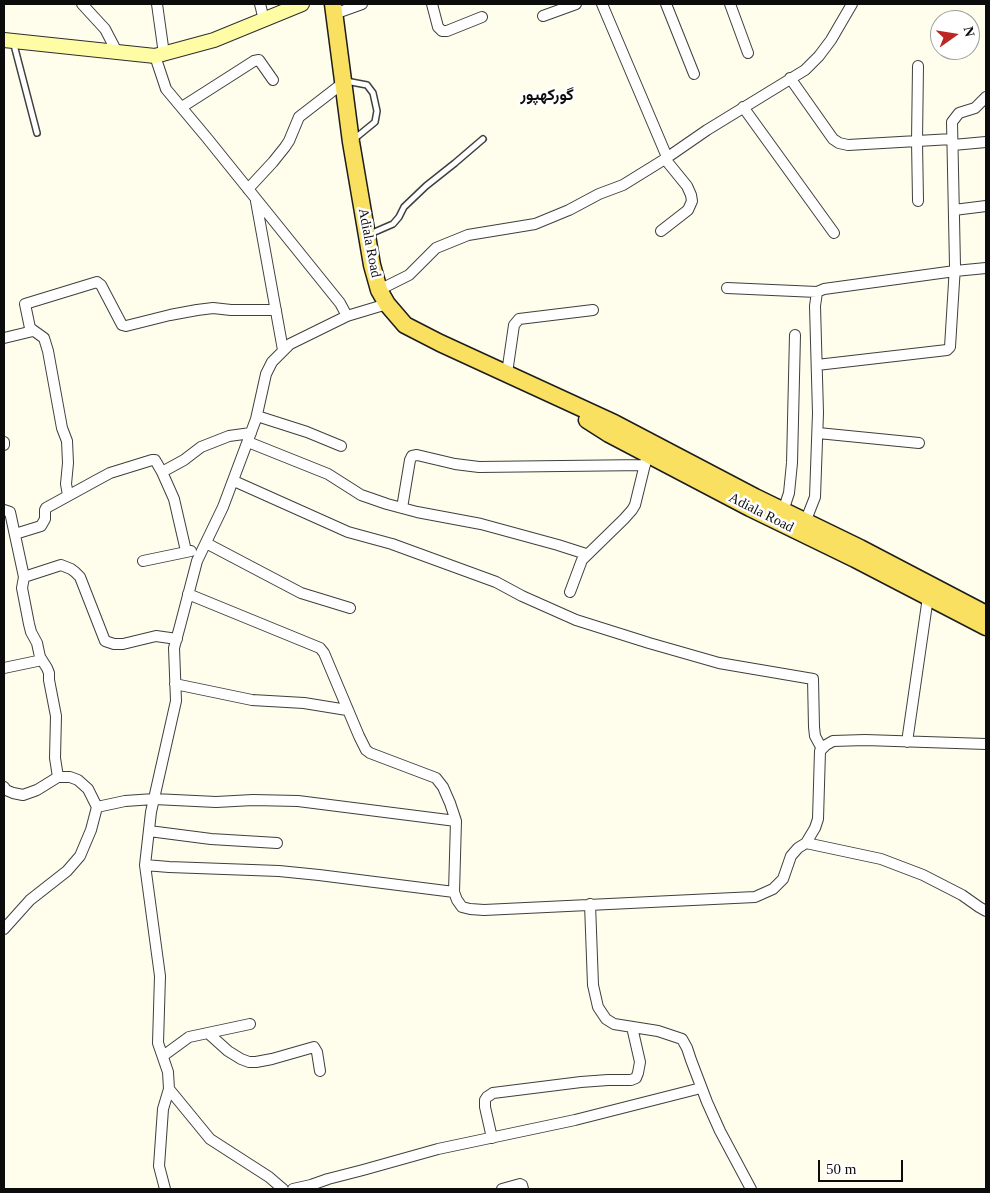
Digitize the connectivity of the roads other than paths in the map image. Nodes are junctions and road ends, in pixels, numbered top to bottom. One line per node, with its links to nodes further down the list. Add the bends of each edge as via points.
1 (82, 4): 17 (street, via 105,29)
2 (156, 4): 19 (street)
3 (260, 4): 15 (street)
4 (302, 4): 15 (main road)
5 (362, 4): 12 (street)
6 (432, 4): 14 (street, via 442,31)
7 (576, 4): 13 (street)
8 (602, 4): 34 (street)
9 (666, 4): 21 (street)
10 (730, 4): 18 (street)
11 (852, 4): 22 (street, via 819,56 805,70)
12 (334, 9): 24 (main road, Adiala Road)
13 (542, 16)
14 (482, 17)
15 (264, 20): 19 (main road, via 214,40)
16 (8, 40): 17 (main road); 28 (lane)
17 (117, 52): 19 (main road)
18 (748, 52)
19 (160, 55): 26 (street, via 166,89)
20 (918, 66): 30 (street)
21 (694, 74)
22 (790, 78): 27 (street); 30 (street, via 833,139 840,143)
23 (273, 80): 26 (street, via 259,60 254,61)
24 (343, 82): 31 (main road, Adiala Road); 31 (lane, via 367,85 373,93 377,111 375,122); 35 (street, via 298,117 286,147)
25 (986, 97): 32 (street, via 975,108 959,113 952,122)
26 (182, 107): 35 (street)
27 (743, 107): 34 (street); 41 (street)
28 (37, 133)
29 (482, 139): 42 (lane, via 404,207 393,224)
30 (917, 141): 32 (street); 37 (street)
31 (351, 142): 42 (main road, Adiala Road)
32 (953, 142): 33 (street); 39 (street)
33 (986, 142)
34 (666, 158): 40 (street, via 687,186 692,202 688,210); 47 (street, via 623,185 535,224 468,235 436,248)
35 (248, 189): 36 (street)
36 (255, 198): 48 (street); 50 (street, via 340,302)
37 (918, 201)
38 (986, 206): 39 (street)
39 (954, 210): 44 (street)
40 (661, 231)
41 (834, 233)
42 (367, 236): 47 (main road, Adiala Road, via 372,266)
43 (986, 268): 44 (street)
44 (955, 271): 46 (street); 55 (street, via 950,347 947,350)
45 (728, 288): 46 (street)
46 (817, 292): 55 (street)
47 (383, 297): 50 (street); 56 (main road, Adiala Road, via 405,325)
48 (276, 310): 51 (street, via 213,308 122,326 97,282 25,304); 54 (street)
49 (592, 310): 56 (street, via 519,319 514,325)
50 (347, 316): 54 (street)
51 (33, 330): 53 (street); 66 (street, via 44,338 48,351 67,441)
52 (795, 335): 69 (street, via 792,463 789,493)
53 (4, 338)
54 (283, 350): 58 (street, via 266,374)
55 (817, 365): 59 (street)
56 (507, 374): 57 (main road, Adiala Road)
57 (542, 389): 63 (main road, Adiala Road); 69 (main road, Adiala Road)
58 (256, 416): 60 (street); 62 (street)
59 (818, 433): 61 (street); 70 (street, via 815,497)
60 (250, 437): 64 (street, via 230,436 201,447); 65 (street); 67 (street, via 328,474 361,495)
61 (919, 443)
62 (341, 446)
63 (646, 460): 67 (street, via 479,467 416,455 410,460); 70 (main road, Adiala Road, via 750,508); 74 (street, via 632,510)
64 (162, 472): 66 (street, via 152,460 110,474); 73 (street, via 174,499)
65 (234, 481): 72 (street); 90 (street, via 348,532 392,544 496,582 576,620 719,663 813,679 815,734)
66 (68, 495): 71 (street, via 46,508 42,524)
67 (402, 508): 74 (street, via 481,524)
68 (4, 510): 71 (street, via 10,512)
69 (783, 511): 70 (main road, Adiala Road)
70 (802, 527): 79 (main road, Adiala Road); 81 (main road, Adiala Road, via 860,548)
71 (15, 534): 76 (street)
72 (204, 546): 73 (street); 78 (street); 80 (street, via 300,593)
73 (186, 551): 75 (street)
74 (586, 554): 77 (street)
75 (143, 560)
76 (24, 577): 83 (street, via 61,565 75,572 80,577 105,641 123,644 156,636); 84 (street, via 25,609)
77 (570, 592)
78 (188, 594): 83 (street); 87 (street, via 320,648)
79 (928, 597): 82 (main road, Adiala Road); 88 (street)
80 (350, 608)
81 (986, 614)
82 (986, 627)
83 (177, 639): 86 (street, via 174,648)
84 (42, 660): 85 (street); 91 (street, via 49,673 56,716)
85 (4, 668)
86 (175, 684): 87 (street, via 252,700); 93 (street, via 176,701)
87 (348, 710): 95 (street, via 366,750 436,778 443,787)
88 (907, 742): 89 (street); 90 (street, via 833,741)
89 (986, 744)
90 (822, 749): 98 (street, via 818,819)
91 (58, 777): 92 (street, via 23,795 13,794); 94 (street, via 78,780 88,789)
92 (4, 787)
93 (154, 799): 94 (street); 95 (street, via 298,801); 96 (street)
94 (97, 807): 103 (street, via 80,856 67,871 30,900)
95 (456, 821): 100 (street)
96 (149, 831): 97 (street); 99 (street)
97 (277, 843)
98 (806, 843): 101 (street, via 791,856 780,883 755,897); 102 (street, via 881,859 929,878)
99 (145, 865): 100 (street, via 279,871); 107 (street, via 160,976 158,1043)
100 (454, 892): 101 (street, via 462,907 470,909)
101 (590, 904): 105 (street, via 593,985 598,1007 606,1020)
102 (986, 910)
103 (4, 929)
104 (250, 1024): 106 (street)
105 (632, 1027): 109 (street, via 658,1030 682,1039); 111 (street, via 640,1062 636,1078 493,1093 485,1100)
106 (208, 1032): 107 (street, via 189,1037); 108 (street, via 228,1051 249,1062 314,1047)
107 (163, 1056): 110 (street)
108 (320, 1071)
109 (701, 1088): 111 (street); 117 (street)
110 (169, 1089): 112 (street, via 162,1109 159,1166); 113 (street, via 210,1139)
111 (492, 1138): 114 (street, via 438,1149)
112 (165, 1189)
113 (283, 1189)
114 (292, 1189)
115 (502, 1189): 116 (street, via 520,1184)
116 (523, 1189)
117 (751, 1189)

